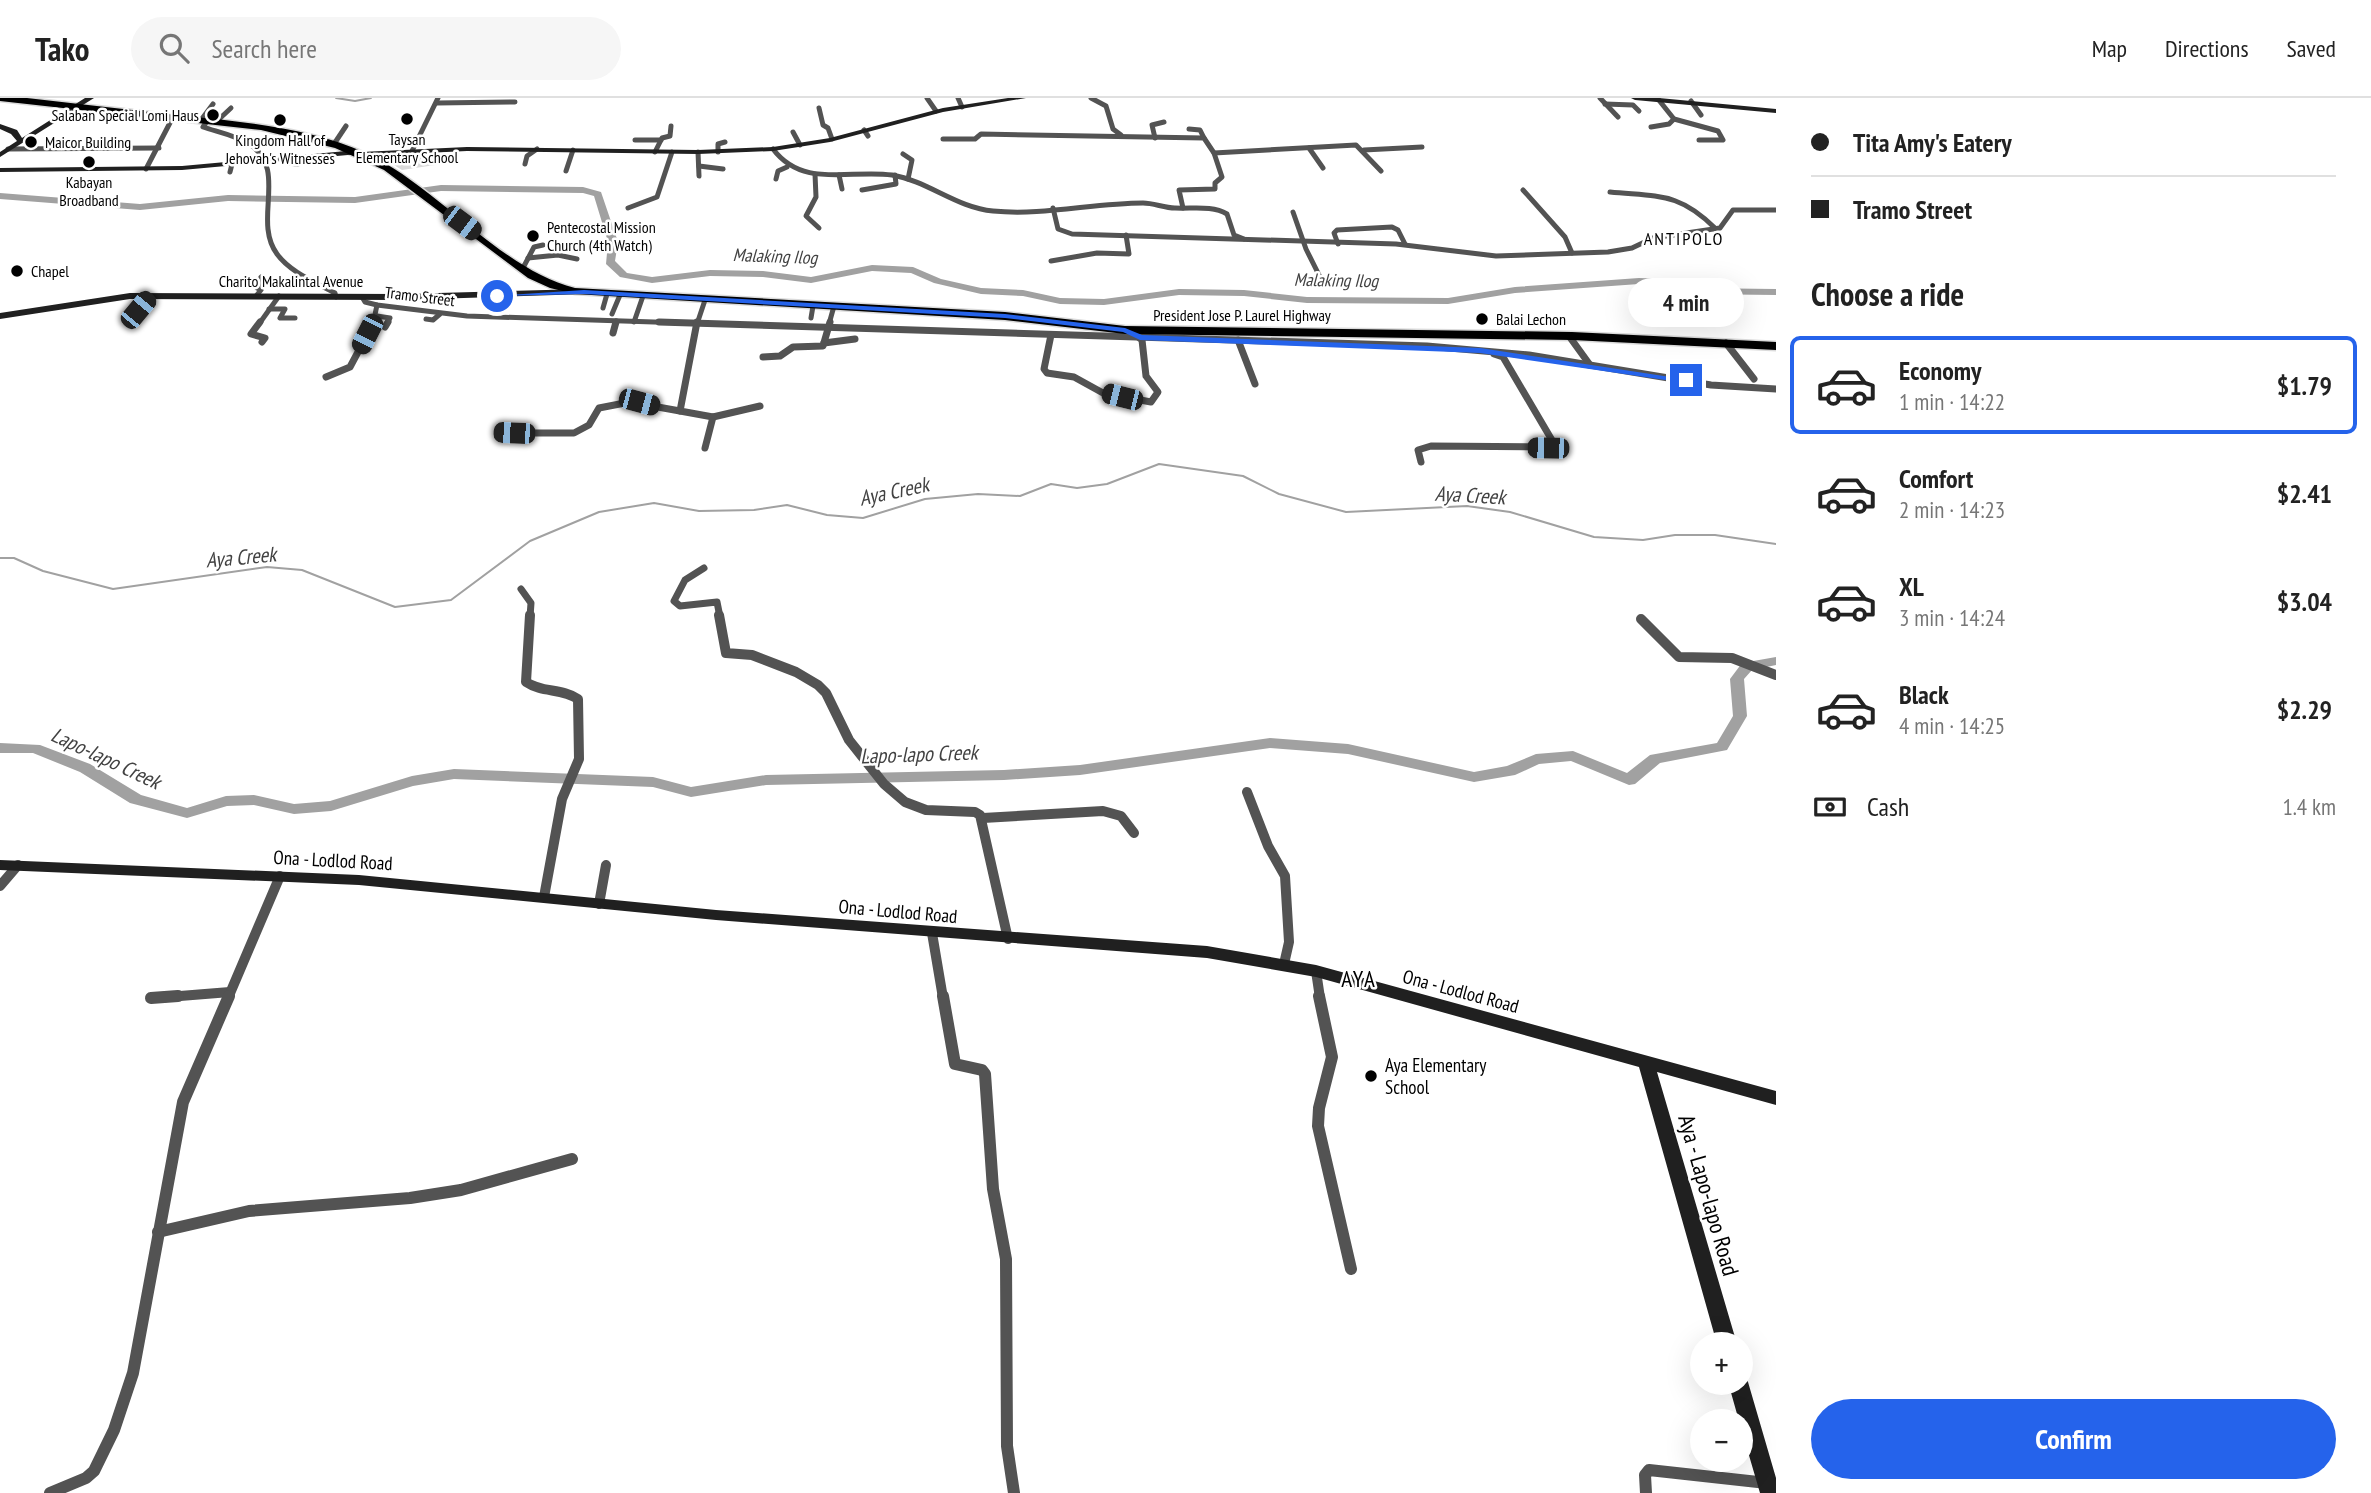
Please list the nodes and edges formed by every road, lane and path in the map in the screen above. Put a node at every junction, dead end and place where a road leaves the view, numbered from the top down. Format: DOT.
graph roads {
  1 [pos="0,98"];
  2 [pos="90,98"];
  3 [pos="927,98"];
  4 [pos="958,98"];
  5 [pos="1022,98"];
  6 [pos="1091,98"];
  7 [pos="1600,98"];
  8 [pos="1635,98"];
  9 [pos="1655,99"];
  10 [pos="993,100"];
  11 [pos="1687,100"];
  12 [pos="437,101"];
  13 [pos="492,101"];
  14 [pos="515,102"];
  15 [pos="1605,103"];
  16 [pos="213,104"];
  17 [pos="74,106"];
  18 [pos="962,107"];
  19 [pos="819,108"];
  20 [pos="936,111"];
  21 [pos="1639,111"];
  22 [pos="1776,111"];
  23 [pos="242,113"];
  24 [pos="1700,114"];
  25 [pos="173,117"];
  26 [pos="1618,117"];
  27 [pos="1674,119"];
  28 [pos="208,121"];
  29 [pos="1164,122"];
  30 [pos="0,126"];
  31 [pos="346,126"];
  32 [pos="671,126"];
  33 [pos="1651,127"];
  34 [pos="1189,129"];
  35 [pos="793,132"];
  36 [pos="1121,135"];
  37 [pos="1155,138"];
  38 [pos="1204,138"];
  39 [pos="832,139"];
  40 [pos="943,139"];
  41 [pos="635,140"];
  42 [pos="661,140"];
  43 [pos="1699,140"];
  44 [pos="1714,140"];
  45 [pos="21,141"];
  46 [pos="725,142"];
  47 [pos="334,144"];
  48 [pos="800,145"];
  49 [pos="159,148"];
  50 [pos="1309,148"];
  51 [pos="1422,148"];
  52 [pos="537,149"];
  53 [pos="772,149"];
  54 [pos="1364,149"];
  55 [pos="573,150"];
  56 [pos="412,151"];
  57 [pos="1722,151"];
  58 [pos="4,152"];
  59 [pos="656,152"];
  60 [pos="672,152"];
  61 [pos="698,152"];
  62 [pos="718,152"];
  63 [pos="360,153"];
  64 [pos="1214,153"];
  65 [pos="903,154"];
  66 [pos="264,160"];
  67 [pos="285,164"];
  68 [pos="298,164"];
  69 [pos="525,164"];
  70 [pos="699,166"];
  71 [pos="787,167"];
  72 [pos="1322,168"];
  73 [pos="146,169"];
  74 [pos="723,169"];
  75 [pos="0,170"];
  76 [pos="566,171"];
  77 [pos="1381,171"];
  78 [pos="815,174"];
  79 [pos="839,175"];
  80 [pos="895,175"];
  81 [pos="699,176"];
  82 [pos="776,179"];
  83 [pos="908,179"];
  84 [pos="842,189"];
  85 [pos="862,190"];
  86 [pos="1523,190"];
  87 [pos="1610,192"];
  88 [pos="628,208"];
  89 [pos="1053,208"];
  90 [pos="1183,208"];
  91 [pos="1776,210"];
  92 [pos="1293,212"];
  93 [pos="819,228"];
  94 [pos="1716,229"];
  95 [pos="1126,235"];
  96 [pos="1252,241"];
  97 [pos="1301,241"];
  98 [pos="1338,244"];
  99 [pos="1405,244"];
  100 [pos="543,245"];
  101 [pos="1572,253"];
  102 [pos="577,259"];
  103 [pos="1051,261"];
  104 [pos="525,263"];
  105 [pos="261,277"];
  106 [pos="1323,283"];
  107 [pos="584,292"];
  108 [pos="607,294"];
  109 [pos="620,295"];
  110 [pos="149,296"];
  111 [pos="256,296"];
  112 [pos="279,296"];
  113 [pos="643,296"];
  114 [pos="336,297"];
  115 [pos="362,297"];
  116 [pos="705,300"];
  117 [pos="377,305"];
  118 [pos="834,306"];
  119 [pos="603,308"];
  120 [pos="269,309"];
  121 [pos="138,310"];
  122 [pos="440,314"];
  123 [pos="0,316"];
  124 [pos="377,316"];
  125 [pos="295,318"];
  126 [pos="614,318"];
  127 [pos="425,319"];
  128 [pos="634,322"];
  129 [pos="697,323"];
  130 [pos="385,327"];
  131 [pos="828,328"];
  132 [pos="1125,330"];
  133 [pos="613,332"];
  134 [pos="1422,333"];
  135 [pos="1051,335"];
  136 [pos="1569,336"];
  137 [pos="1140,337"];
  138 [pos="855,338"];
  139 [pos="1238,340"];
  140 [pos="262,342"];
  141 [pos="824,343"];
  142 [pos="1726,343"];
  143 [pos="1427,346"];
  144 [pos="1776,346"];
  145 [pos="1480,350"];
  146 [pos="763,357"];
  147 [pos="1590,365"];
  148 [pos="326,377"];
  149 [pos="1754,379"];
  150 [pos="1255,384"];
  151 [pos="1776,389"];
  152 [pos="760,406"];
  153 [pos="680,411"];
  154 [pos="699,416"];
  155 [pos="713,417"];
  156 [pos="499,432"];
  157 [pos="701,433"];
  158 [pos="705,448"];
  159 [pos="1421,462"];
  160 [pos="705,568"];
  161 [pos="521,589"];
  162 [pos="1641,619"];
  163 [pos="1776,675"];
  164 [pos="1247,792"];
  165 [pos="982,818"];
  166 [pos="1134,833"];
  167 [pos="606,864"];
  168 [pos="0,865"];
  169 [pos="18,865"];
  170 [pos="280,876"];
  171 [pos="0,886"];
  172 [pos="544,897"];
  173 [pos="599,904"];
  174 [pos="932,933"];
  175 [pos="1008,939"];
  176 [pos="1284,964"];
  177 [pos="1316,971"];
  178 [pos="230,992"];
  179 [pos="151,998"];
  180 [pos="1645,1060"];
  181 [pos="1776,1098"];
  182 [pos="572,1159"];
  183 [pos="158,1231"];
  184 [pos="1351,1269"];
  185 [pos="1724,1332"];
  186 [pos="1742,1395"];
  187 [pos="1769,1488"];
  188 [pos="54,1491"];
  189 [pos="1014,1493"];
  190 [pos="1646,1493"];
  1 -- 17 [label="highway, President Jose P. Laurel Highway"];
  2 -- 17 [label="main road"];
  3 -- 20 [label="street"];
  4 -- 18 [label="street"];
  5 -- 10 [label="main road"];
  6 -- 36 [label="street"];
  7 -- 15 [label="street"];
  8 -- 9 [label="main road"];
  9 -- 11 [label="main road"];
  9 -- 27 [label="street"];
  10 -- 18 [label="main road"];
  11 -- 22 [label="main road"];
  11 -- 24 [label="street"];
  12 -- 13 [label="street"];
  12 -- 56 [label="street"];
  13 -- 14 [label="street"];
  15 -- 21 [label="street"];
  15 -- 26 [label="street"];
  16 -- 28 [label="street"];
  17 -- 25 [label="highway, President Jose P. Laurel Highway"];
  17 -- 45 [label="main road"];
  18 -- 20 [label="main road"];
  19 -- 39 [label="street"];
  20 -- 39 [label="main road"];
  23 -- 28 [label="street"];
  25 -- 28 [label="highway, President Jose P. Laurel Highway"];
  25 -- 49 [label="street"];
  27 -- 33 [label="street"];
  27 -- 44 [label="street"];
  28 -- 47 [label="highway, President Jose P. Laurel Highway"];
  28 -- 66 [label="street"];
  29 -- 37 [label="street"];
  30 -- 45 [label="main road"];
  31 -- 47 [label="street"];
  32 -- 42 [label="street"];
  34 -- 38 [label="street"];
  35 -- 48 [label="street"];
  36 -- 37 [label="street"];
  36 -- 40 [label="street"];
  37 -- 38 [label="street"];
  38 -- 64 [label="street"];
  39 -- 48 [label="main road"];
  41 -- 42 [label="street"];
  42 -- 59 [label="street"];
  43 -- 44 [label="street"];
  44 -- 57 [label="street"];
  45 -- 58 [label="main road"];
  46 -- 62 [label="street"];
  47 -- 63 [label="highway, President Jose P. Laurel Highway"];
  48 -- 53 [label="main road"];
  49 -- 58 [label="street"];
  49 -- 73 [label="street"];
  50 -- 54 [label="street"];
  50 -- 64 [label="street"];
  50 -- 72 [label="street"];
  51 -- 54 [label="street"];
  52 -- 55 [label="main road"];
  52 -- 56 [label="main road"];
  52 -- 69 [label="street"];
  53 -- 62 [label="main road"];
  53 -- 71 [label="street"];
  54 -- 77 [label="street"];
  55 -- 59 [label="main road"];
  55 -- 76 [label="street"];
  56 -- 63 [label="main road"];
  59 -- 60 [label="main road"];
  60 -- 61 [label="main road"];
  60 -- 88 [label="street"];
  61 -- 62 [label="main road"];
  61 -- 70 [label="street"];
  63 -- 67 [label="main road"];
  63 -- 104 [label="highway, President Jose P. Laurel Highway"];
  64 -- 90 [label="street"];
  65 -- 83 [label="street"];
  66 -- 67 [label="main road"];
  66 -- 73 [label="main road"];
  66 -- 114 [label="street"];
  67 -- 68 [label="street"];
  70 -- 74 [label="street"];
  70 -- 81 [label="street"];
  71 -- 78 [label="street"];
  71 -- 82 [label="street"];
  73 -- 75 [label="main road"];
  78 -- 79 [label="street"];
  78 -- 93 [label="street"];
  79 -- 80 [label="street"];
  79 -- 84 [label="street"];
  80 -- 83 [label="street"];
  80 -- 85 [label="street"];
  83 -- 89 [label="street"];
  86 -- 101 [label="street"];
  87 -- 94 [label="street"];
  89 -- 90 [label="street"];
  89 -- 95 [label="street"];
  90 -- 96 [label="street"];
  91 -- 94 [label="street"];
  92 -- 97 [label="street"];
  94 -- 101 [label="street"];
  95 -- 96 [label="street"];
  95 -- 103 [label="street"];
  96 -- 97 [label="street"];
  97 -- 98 [label="street"];
  97 -- 106 [label="street"];
  98 -- 99 [label="street"];
  98 -- 99 [label="street"];
  99 -- 101 [label="street"];
  100 -- 104 [label="street"];
  102 -- 104 [label="street"];
  104 -- 107 [label="highway, President Jose P. Laurel Highway"];
  105 -- 111 [label="street"];
  107 -- 108 [label="highway, President Jose P. Laurel Highway"];
  107 -- 115 [label="main road, Charito Makalintal Avenue"];
  108 -- 109 [label="highway, President Jose P. Laurel Highway"];
  108 -- 119 [label="street"];
  109 -- 113 [label="highway, President Jose P. Laurel Highway"];
  109 -- 126 [label="street"];
  110 -- 111 [label="main road, Charito Makalintal Avenue"];
  110 -- 121 [label="street"];
  110 -- 123 [label="main road, Charito Makalintal Avenue"];
  111 -- 112 [label="main road, Charito Makalintal Avenue"];
  112 -- 114 [label="main road, Charito Makalintal Avenue"];
  112 -- 120 [label="street"];
  113 -- 116 [label="highway, President Jose P. Laurel Highway"];
  113 -- 128 [label="street"];
  114 -- 115 [label="main road, Charito Makalintal Avenue"];
  115 -- 117 [label="street, Tramo Street"];
  116 -- 118 [label="highway, President Jose P. Laurel Highway"];
  116 -- 129 [label="street"];
  117 -- 122 [label="street, Tramo Street"];
  117 -- 124 [label="street"];
  118 -- 131 [label="street"];
  118 -- 132 [label="highway, President Jose P. Laurel Highway"];
  120 -- 125 [label="street"];
  120 -- 140 [label="street"];
  122 -- 126 [label="street, Tramo Street"];
  122 -- 127 [label="street"];
  124 -- 130 [label="street"];
  124 -- 148 [label="street"];
  126 -- 128 [label="street, Tramo Street"];
  126 -- 133 [label="street"];
  128 -- 129 [label="street, Tramo Street"];
  129 -- 131 [label="street, Tramo Street"];
  129 -- 153 [label="street"];
  131 -- 135 [label="street, Tramo Street"];
  131 -- 141 [label="street"];
  132 -- 134 [label="highway, President Jose P. Laurel Highway"];
  132 -- 137 [label="street"];
  134 -- 136 [label="highway, President Jose P. Laurel Highway"];
  134 -- 143 [label="street"];
  135 -- 137 [label="street, Tramo Street"];
  135 -- 137 [label="street"];
  136 -- 142 [label="highway, President Jose P. Laurel Highway"];
  136 -- 147 [label="street"];
  137 -- 139 [label="street, Tramo Street"];
  138 -- 141 [label="street"];
  139 -- 143 [label="street, Tramo Street"];
  139 -- 150 [label="street"];
  141 -- 146 [label="street"];
  142 -- 144 [label="highway, President Jose P. Laurel Highway"];
  142 -- 149 [label="street"];
  143 -- 145 [label="street, Tramo Street"];
  145 -- 147 [label="street, Tramo Street"];
  145 -- 159 [label="street"];
  147 -- 151 [label="street, Tramo Street"];
  152 -- 155 [label="street"];
  153 -- 154 [label="street"];
  153 -- 156 [label="street"];
  154 -- 155 [label="street"];
  154 -- 157 [label="street"];
  155 -- 158 [label="street"];
  160 -- 165 [label="street"];
  161 -- 172 [label="street"];
  162 -- 163 [label="street"];
  164 -- 176 [label="street"];
  165 -- 166 [label="street"];
  165 -- 175 [label="street"];
  167 -- 173 [label="street"];
  168 -- 169 [label="main road, Ona - Lodlod Road"];
  169 -- 170 [label="main road, Ona - Lodlod Road"];
  169 -- 171 [label="street"];
  170 -- 172 [label="main road, Ona - Lodlod Road"];
  170 -- 178 [label="street"];
  172 -- 173 [label="main road, Ona - Lodlod Road"];
  173 -- 174 [label="main road, Ona - Lodlod Road"];
  174 -- 175 [label="main road, Ona - Lodlod Road"];
  174 -- 189 [label="street"];
  175 -- 176 [label="main road, Ona - Lodlod Road"];
  176 -- 177 [label="main road, Ona - Lodlod Road"];
  177 -- 180 [label="main road, Ona - Lodlod Road"];
  177 -- 184 [label="street"];
  178 -- 179 [label="street"];
  178 -- 183 [label="street"];
  180 -- 181 [label="main road, Ona - Lodlod Road"];
  180 -- 185 [label="main road, Aya - Lapo-lapo Road"];
  182 -- 183 [label="street"];
  183 -- 188 [label="street"];
  186 -- 187 [label="main road"];
  187 -- 190 [label="street"];
}
